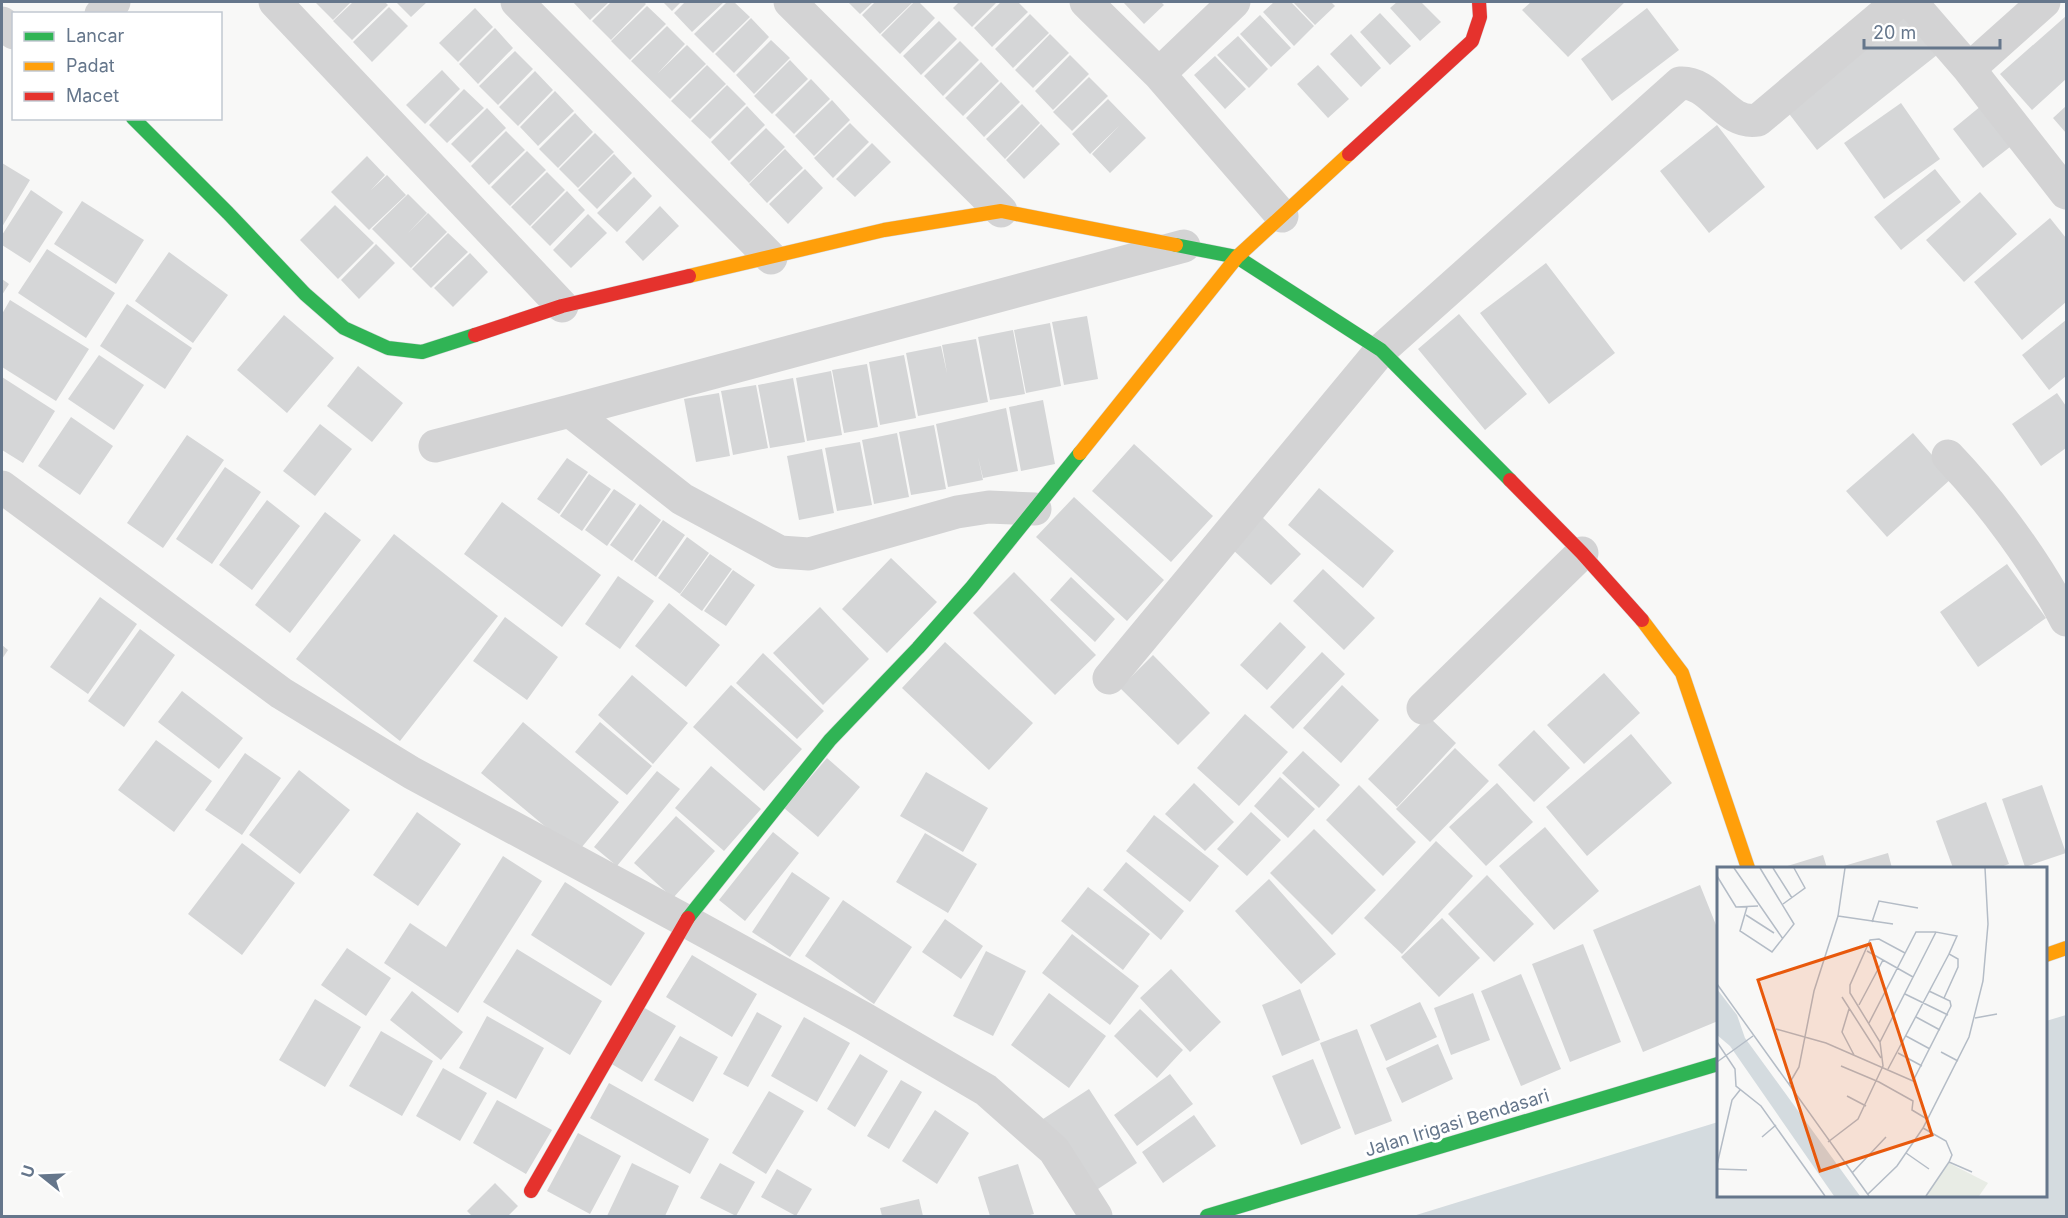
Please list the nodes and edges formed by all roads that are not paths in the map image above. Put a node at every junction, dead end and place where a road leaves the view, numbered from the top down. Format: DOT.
graph roads {
  1 [pos="275,2"];
  2 [pos="517,2"];
  3 [pos="790,2"];
  4 [pos="1086,2"];
  5 [pos="1234,2"];
  6 [pos="1479,2"];
  7 [pos="1898,2"];
  8 [pos="1911,2"];
  9 [pos="2044,2"];
  10 [pos="1969,69"];
  11 [pos="1159,74"];
  12 [pos="135,120"];
  13 [pos="2067,193"];
  14 [pos="1001,211"];
  15 [pos="1282,216"];
  16 [pos="1184,246"];
  17 [pos="1237,257"];
  18 [pos="771,258"];
  19 [pos="562,306"];
  20 [pos="1381,350"];
  21 [pos="570,411"];
  22 [pos="435,446"];
  23 [pos="1948,456"];
  24 [pos="2,487"];
  25 [pos="1035,508"];
  26 [pos="1581,553"];
  27 [pos="2067,620"];
  28 [pos="1109,678"];
  29 [pos="1423,708"];
  30 [pos="1748,867"];
  31 [pos="686,921"];
  32 [pos="2067,948"];
  33 [pos="2047,955"];
  34 [pos="1717,1065"];
  35 [pos="531,1191"];
  36 [pos="1096,1216"];
  37 [pos="1207,1216"];
  1 -- 19 [label="street"];
  2 -- 18 [label="street"];
  3 -- 14 [label="street"];
  4 -- 11 [label="street"];
  5 -- 11 [label="street"];
  6 -- 15 [label="street"];
  7 -- 20 [label="street"];
  8 -- 10 [label="street"];
  9 -- 10 [label="street"];
  10 -- 13 [label="street"];
  11 -- 15 [label="street"];
  12 -- 19 [label="street"];
  14 -- 16 [label="street"];
  14 -- 18 [label="street"];
  15 -- 17 [label="street"];
  16 -- 17 [label="street"];
  16 -- 21 [label="street"];
  17 -- 20 [label="street"];
  17 -- 25 [label="street"];
  18 -- 19 [label="street"];
  20 -- 26 [label="street"];
  20 -- 28 [label="street"];
  21 -- 22 [label="street"];
  21 -- 25 [label="street"];
  23 -- 27 [label="street"];
  24 -- 31 [label="street"];
  25 -- 31 [label="street"];
  26 -- 29 [label="street"];
  26 -- 30 [label="street"];
  31 -- 35 [label="street"];
  31 -- 36 [label="street"];
  32 -- 33 [label="street"];
  34 -- 37 [label="street, Jalan Irigasi Bendasari"];
}
